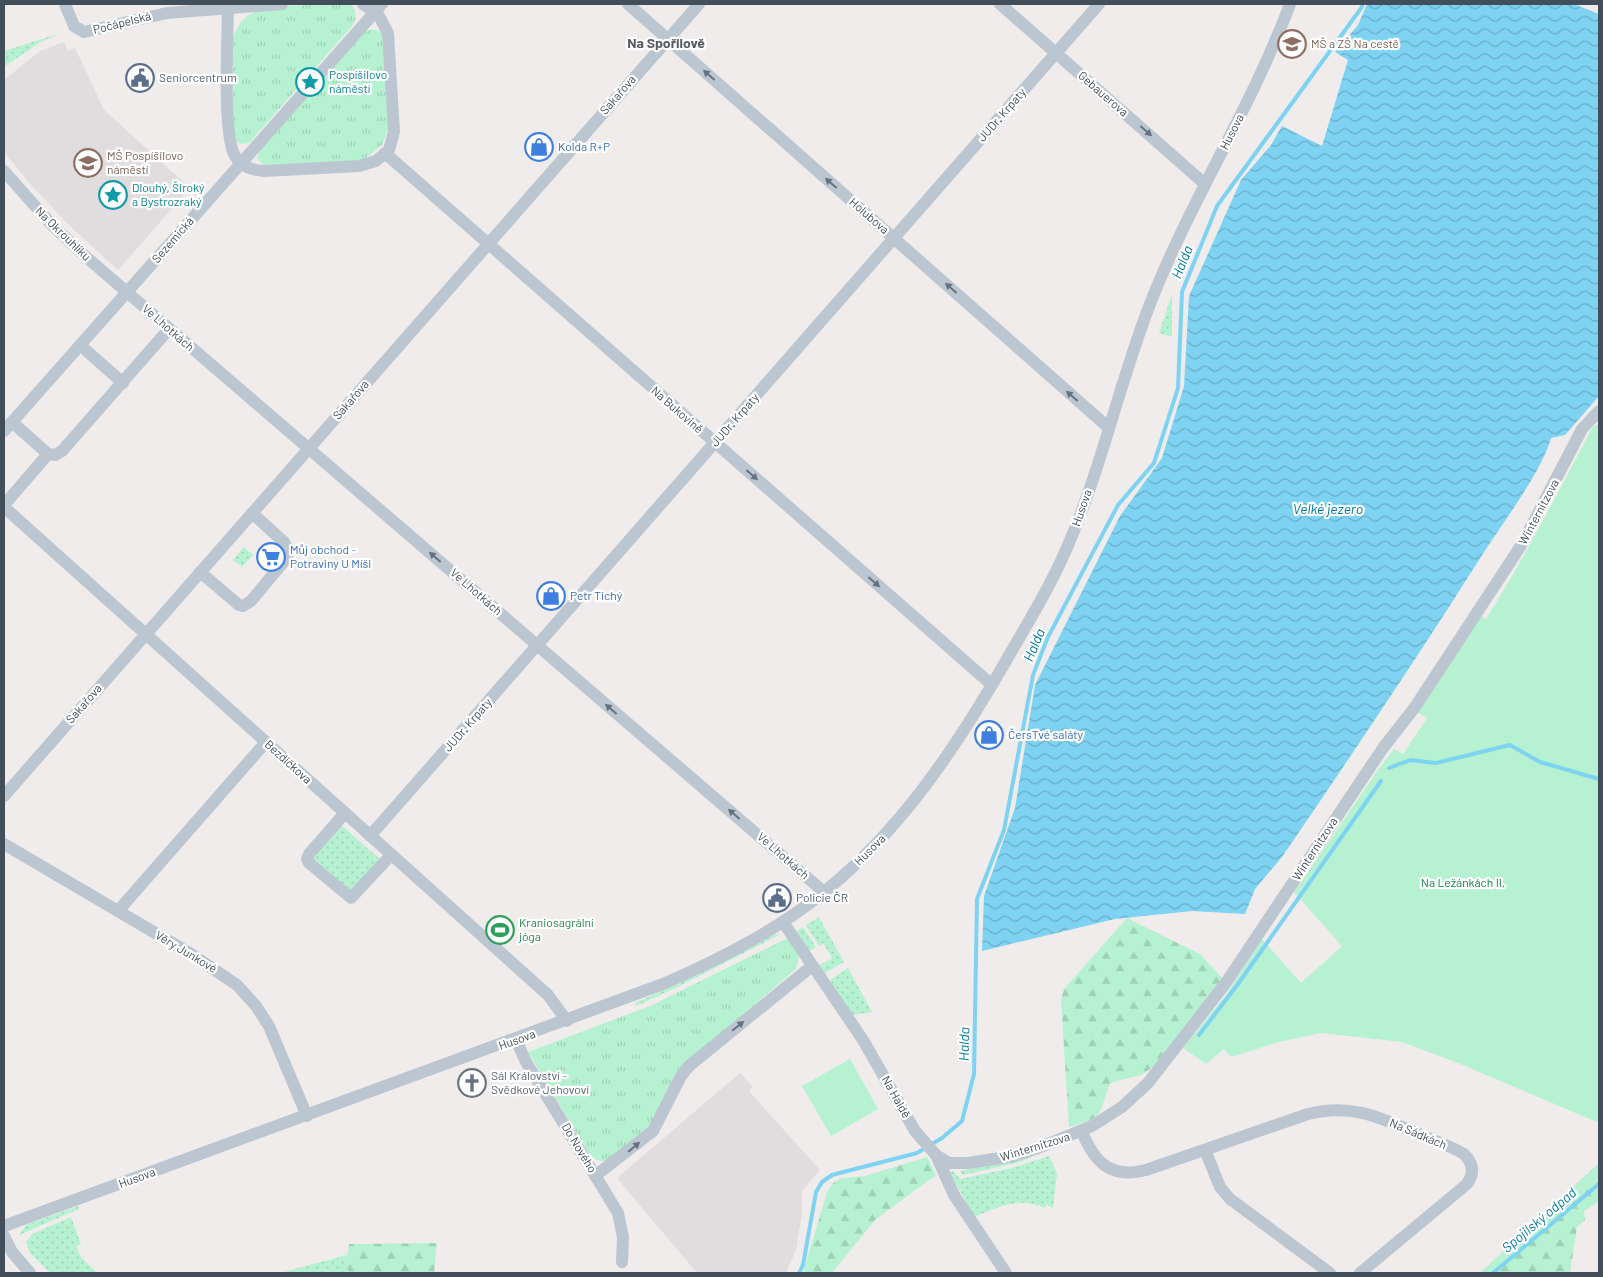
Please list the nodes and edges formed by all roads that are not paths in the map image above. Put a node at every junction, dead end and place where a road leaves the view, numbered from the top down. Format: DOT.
graph roads {
  1 [pos="65,4"];
  2 [pos="282,4"];
  3 [pos="363,4"];
  4 [pos="628,4"];
  5 [pos="699,4"];
  6 [pos="1000,4"];
  7 [pos="1099,4"];
  8 [pos="1290,4"];
  9 [pos="228,6"];
  10 [pos="378,8"];
  11 [pos="668,39"];
  12 [pos="1056,53"];
  13 [pos="386,154"];
  14 [pos="240,164"];
  15 [pos="4,171"];
  16 [pos="1205,184"];
  17 [pos="894,238"];
  18 [pos="488,244"];
  19 [pos="127,292"];
  20 [pos="169,329"];
  21 [pos="80,345"];
  22 [pos="123,383"];
  23 [pos="1599,411"];
  24 [pos="8,426"];
  25 [pos="1109,428"];
  26 [pos="715,442"];
  27 [pos="308,449"];
  28 [pos="48,454"];
  29 [pos="4,506"];
  30 [pos="252,512"];
  31 [pos="200,572"];
  32 [pos="146,634"];
  33 [pos="538,645"];
  34 [pos="992,685"];
  35 [pos="266,742"];
  36 [pos="4,796"];
  37 [pos="345,813"];
  38 [pos="370,836"];
  39 [pos="4,844"];
  40 [pos="392,855"];
  41 [pos="824,892"];
  42 [pos="118,911"];
  43 [pos="783,922"];
  44 [pos="812,966"];
  45 [pos="567,1021"];
  46 [pos="516,1040"];
  47 [pos="307,1116"];
  48 [pos="1082,1132"];
  49 [pos="1205,1150"];
  50 [pos="936,1156"];
  51 [pos="595,1176"];
  52 [pos="4,1226"];
  53 [pos="4,1236"];
  54 [pos="622,1262"];
  55 [pos="30,1273"];
  56 [pos="1006,1273"];
  57 [pos="1330,1273"];
  58 [pos="1360,1273"];
  1 -- 9 [label="street, Počápelská"];
  2 -- 9 [label="street"];
  3 -- 10 [label="street"];
  4 -- 11 [label="street, Holubova"];
  5 -- 11 [label="street, Sakařova"];
  6 -- 12 [label="street, Gebauerova"];
  7 -- 12 [label="street, JUDr. Krpaty"];
  8 -- 16 [label="street, Husova"];
  9 -- 14 [label="street"];
  10 -- 13 [label="street"];
  10 -- 14 [label="street, Sezemická"];
  17 -- 11 [label="street, Holubova, one-way"];
  11 -- 18 [label="street, Sakařova"];
  12 -- 16 [label="street, Gebauerova, one-way"];
  12 -- 17 [label="street, JUDr. Krpaty"];
  13 -- 14 [label="street"];
  13 -- 18 [label="street, Na Bukovině"];
  14 -- 19 [label="street, Sezemická"];
  15 -- 19 [label="street, Na Okrouhlíku"];
  16 -- 25 [label="street, Husova"];
  25 -- 17 [label="street, Holubova, one-way"];
  17 -- 26 [label="street, JUDr. Krpaty"];
  18 -- 26 [label="street, Na Bukovině"];
  18 -- 27 [label="street, Sakařova"];
  19 -- 20 [label="street, Ve Lhotkách"];
  19 -- 21 [label="street, Sezemická"];
  20 -- 22 [label="street"];
  20 -- 27 [label="street, Ve Lhotkách"];
  21 -- 22 [label="street"];
  21 -- 24 [label="street, Sezemická"];
  22 -- 28 [label="street"];
  23 -- 48 [label="street, Winternitzova"];
  24 -- 28 [label="street"];
  25 -- 34 [label="street, Husova"];
  26 -- 33 [label="street, JUDr. Krpaty"];
  26 -- 34 [label="street, Na Bukovině, one-way"];
  27 -- 30 [label="street, Sakařova"];
  33 -- 27 [label="street, Ve Lhotkách, one-way"];
  28 -- 29 [label="street"];
  29 -- 32 [label="street, Bezdíčkova"];
  30 -- 31 [label="street, Sakařova"];
  30 -- 31 [label="street"];
  31 -- 32 [label="street, Sakařova"];
  32 -- 35 [label="street, Bezdíčkova"];
  32 -- 36 [label="street, Sakařova"];
  33 -- 38 [label="street, JUDr. Krpaty"];
  41 -- 33 [label="street, Ve Lhotkách, one-way"];
  34 -- 41 [label="street, Husova"];
  35 -- 37 [label="street, Bezdíčkova"];
  35 -- 42 [label="street"];
  37 -- 38 [label="street, Bezdíčkova"];
  37 -- 40 [label="street"];
  38 -- 40 [label="street, Bezdíčkova"];
  39 -- 42 [label="street, Věry Junkové"];
  40 -- 45 [label="street, Bezdíčkova"];
  41 -- 43 [label="street, Husova"];
  42 -- 47 [label="street, Věry Junkové"];
  43 -- 44 [label="street, Na Haldě"];
  43 -- 45 [label="street, Husova"];
  44 -- 50 [label="street, Na Haldě"];
  51 -- 44 [label="street, one-way"];
  45 -- 46 [label="street, Husova"];
  46 -- 47 [label="street, Husova"];
  46 -- 51 [label="street, Do Nového"];
  47 -- 52 [label="street, Husova"];
  48 -- 49 [label="street, Na Sádkách"];
  48 -- 50 [label="street, Winternitzova"];
  49 -- 57 [label="street"];
  49 -- 58 [label="street, Na Sádkách"];
  50 -- 56 [label="street, Na Haldě"];
  51 -- 54 [label="street, Do Nového"];
  53 -- 55 [label="street"];
}
